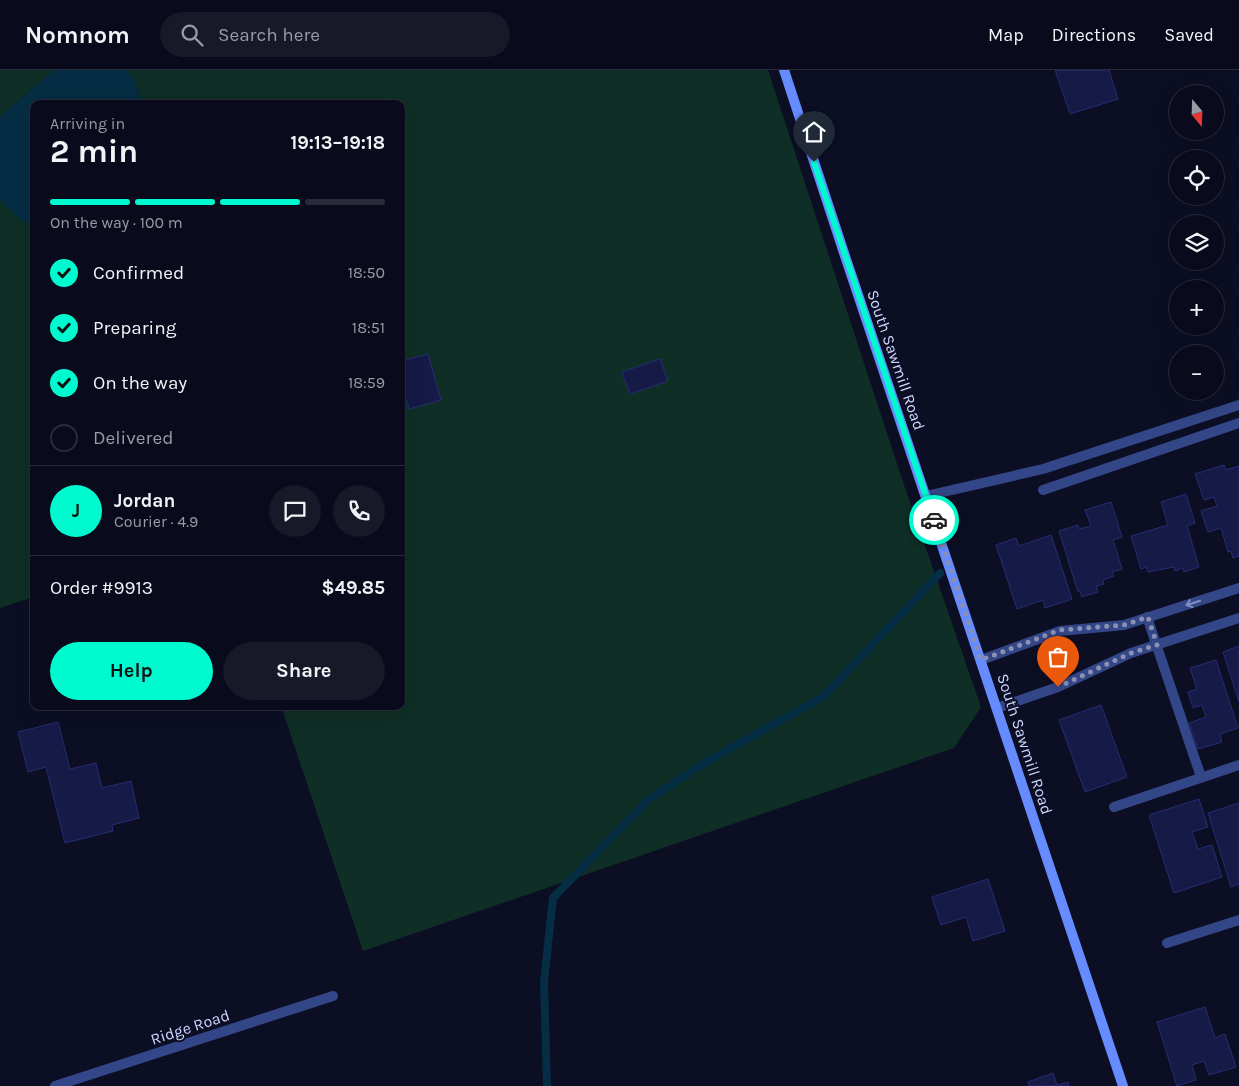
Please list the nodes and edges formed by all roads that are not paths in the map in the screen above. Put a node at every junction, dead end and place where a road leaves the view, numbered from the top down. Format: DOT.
graph roads {
  1 [pos="784,70"];
  2 [pos="1239,405"];
  3 [pos="1239,423"];
  4 [pos="1043,490"];
  5 [pos="926,496"];
  6 [pos="1239,588"];
  7 [pos="1148,617"];
  8 [pos="1239,618"];
  9 [pos="1157,645"];
  10 [pos="981,660"];
  11 [pos="997,708"];
  12 [pos="1239,765"];
  13 [pos="1201,777"];
  14 [pos="1114,807"];
  15 [pos="1239,920"];
  16 [pos="1166,943"];
  17 [pos="334,996"];
  18 [pos="55,1086"];
  19 [pos="1123,1086"];
  1 -- 5 [label="street, South Sawmill Road"];
  2 -- 5 [label="street"];
  3 -- 4 [label="street"];
  5 -- 10 [label="street, South Sawmill Road"];
  6 -- 7 [label="street, one-way"];
  7 -- 9 [label="street"];
  7 -- 10 [label="street"];
  8 -- 9 [label="street"];
  9 -- 11 [label="street"];
  9 -- 13 [label="street"];
  10 -- 11 [label="street, South Sawmill Road"];
  11 -- 19 [label="street, South Sawmill Road"];
  12 -- 13 [label="street"];
  13 -- 14 [label="street"];
  15 -- 16 [label="street"];
  17 -- 18 [label="street, Ridge Road"];
}
